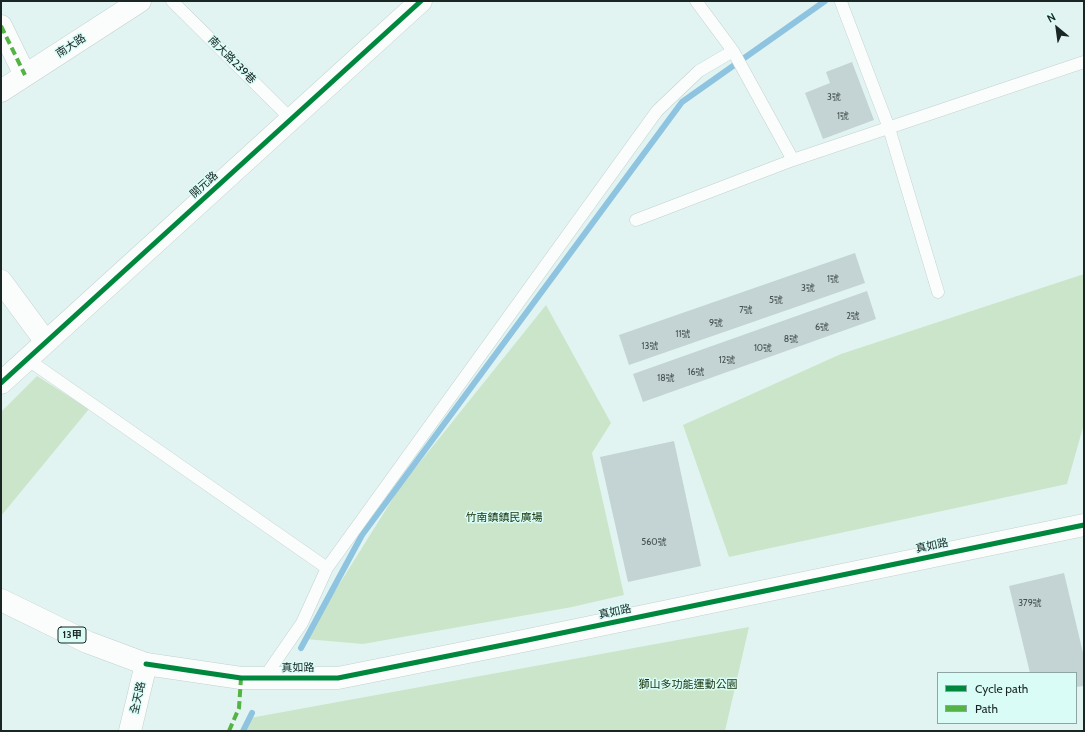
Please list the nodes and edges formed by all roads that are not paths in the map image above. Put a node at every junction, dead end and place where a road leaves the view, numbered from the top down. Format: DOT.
graph roads {
  1 [pos="140,1"];
  2 [pos="172,1"];
  3 [pos="421,1"];
  4 [pos="696,1"];
  5 [pos="842,2"];
  6 [pos="1,26"];
  7 [pos="733,51"];
  8 [pos="1084,62"];
  9 [pos="25,75"];
  10 [pos="1,91"];
  11 [pos="291,120"];
  12 [pos="889,128"];
  13 [pos="793,160"];
  14 [pos="636,220"];
  15 [pos="1,281"];
  16 [pos="938,292"];
  17 [pos="46,342"];
  18 [pos="27,359"];
  19 [pos="1,383"];
  20 [pos="1084,524"];
  21 [pos="327,568"];
  22 [pos="1,600"];
  23 [pos="146,664"];
  24 [pos="264,678"];
  25 [pos="130,731"];
  1 -- 9 [label="street, 南大路"];
  2 -- 11 [label="lane, 南大路239巷"];
  3 -- 11 [label="street, 開元路"];
  4 -- 7 [label="lane"];
  5 -- 12 [label="lane"];
  6 -- 9 [label="street"];
  7 -- 13 [label="lane"];
  7 -- 21 [label="lane"];
  8 -- 12 [label="lane"];
  9 -- 10 [label="street, 南大路"];
  11 -- 17 [label="street, 開元路"];
  12 -- 13 [label="lane"];
  12 -- 16 [label="lane"];
  13 -- 14 [label="lane"];
  15 -- 17 [label="street"];
  17 -- 18 [label="street, 開元路"];
  18 -- 19 [label="street, 開元路"];
  18 -- 21 [label="lane"];
  20 -- 24 [label="street, 真如路"];
  21 -- 24 [label="lane"];
  22 -- 23 [label="street, 真如路 / 13甲"];
  23 -- 24 [label="street, 真如路"];
  23 -- 25 [label="street, 全天路"];
}
